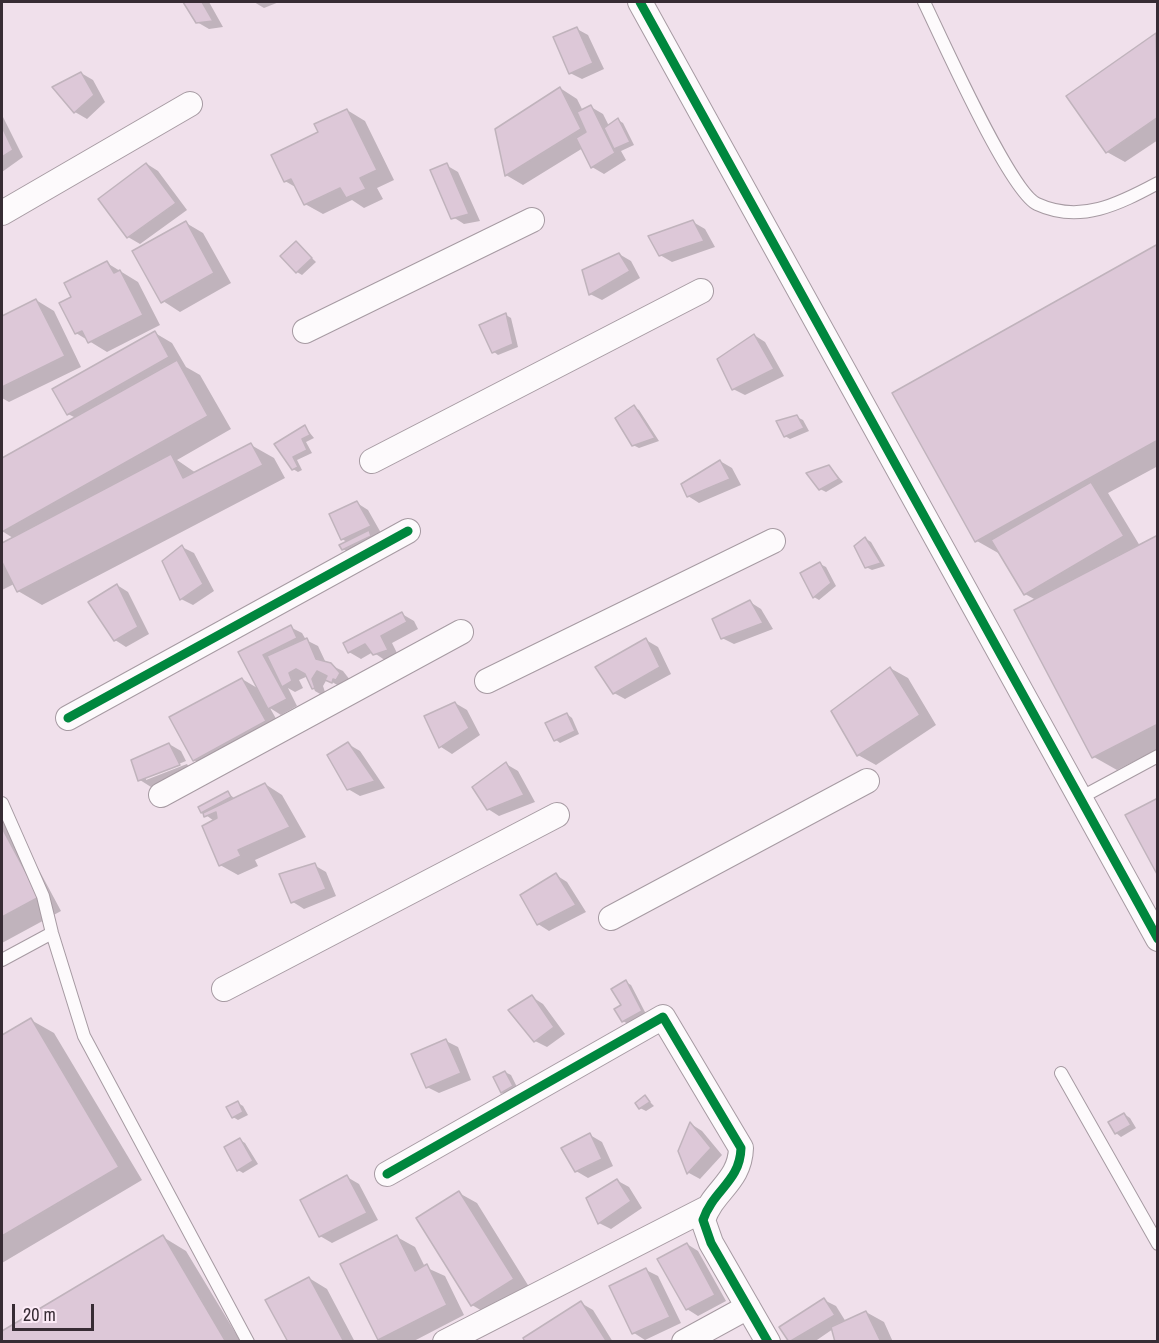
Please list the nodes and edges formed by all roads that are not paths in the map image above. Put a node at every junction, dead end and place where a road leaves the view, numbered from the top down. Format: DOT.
graph roads {
  1 [pos="640,2"];
  2 [pos="924,2"];
  3 [pos="190,104"];
  4 [pos="1158,183"];
  5 [pos="2,213"];
  6 [pos="532,220"];
  7 [pos="701,291"];
  8 [pos="305,331"];
  9 [pos="372,461"];
  10 [pos="408,531"];
  11 [pos="773,541"];
  12 [pos="461,632"];
  13 [pos="487,681"];
  14 [pos="68,718"];
  15 [pos="1158,756"];
  16 [pos="867,782"];
  17 [pos="161,795"];
  18 [pos="1080,798"];
  19 [pos="2,803"];
  20 [pos="557,815"];
  21 [pos="611,918"];
  22 [pos="52,933"];
  23 [pos="1158,939"];
  24 [pos="2,960"];
  25 [pos="224,989"];
  26 [pos="1061,1073"];
  27 [pos="387,1174"];
  28 [pos="707,1208"];
  29 [pos="1158,1244"];
  30 [pos="748,1307"];
  31 [pos="248,1341"];
  32 [pos="445,1341"];
  33 [pos="684,1341"];
  34 [pos="768,1341"];
  1 -- 18 [label="street"];
  2 -- 4 [label="lane"];
  3 -- 5 [label="street"];
  6 -- 8 [label="street"];
  7 -- 9 [label="street"];
  10 -- 14 [label="street"];
  11 -- 13 [label="street"];
  12 -- 17 [label="street"];
  15 -- 18 [label="lane"];
  16 -- 21 [label="street"];
  18 -- 23 [label="street"];
  19 -- 22 [label="lane"];
  20 -- 25 [label="street"];
  22 -- 24 [label="lane"];
  22 -- 31 [label="lane"];
  26 -- 29 [label="lane"];
  27 -- 28 [label="street"];
  28 -- 30 [label="street"];
  28 -- 32 [label="street"];
  30 -- 33 [label="street"];
  30 -- 34 [label="street"];
}
